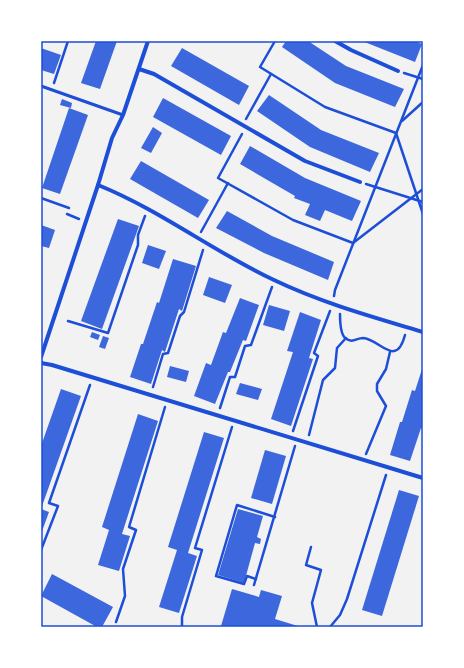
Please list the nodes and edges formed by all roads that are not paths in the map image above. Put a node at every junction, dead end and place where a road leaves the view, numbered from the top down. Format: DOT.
graph roads {
  1 [pos="148,41"];
  2 [pos="335,41"];
  3 [pos="139,69"];
  4 [pos="398,71"];
  5 [pos="41,86"];
  6 [pos="123,115"];
  7 [pos="360,182"];
  8 [pos="98,185"];
  9 [pos="423,332"];
  10 [pos="41,357"];
  11 [pos="41,363"];
  12 [pos="423,478"];
  1 -- 3 [label="street"];
  2 -- 4 [label="street"];
  3 -- 6 [label="street"];
  3 -- 7 [label="street"];
  5 -- 6 [label="lane"];
  6 -- 8 [label="street"];
  8 -- 9 [label="street"];
  8 -- 10 [label="street"];
  11 -- 12 [label="street"];
}
